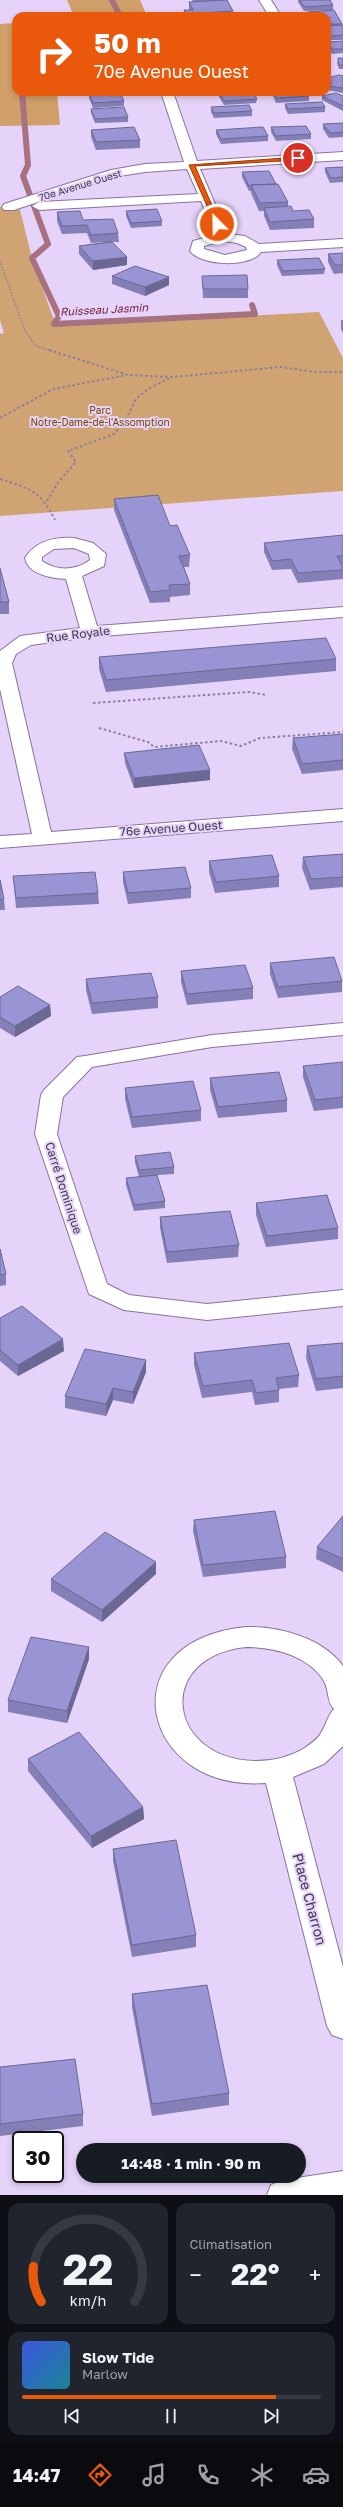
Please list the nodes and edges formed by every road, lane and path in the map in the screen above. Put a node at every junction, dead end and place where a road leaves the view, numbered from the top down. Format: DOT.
graph roads {
  1 [pos="265,0"];
  2 [pos="272,12"];
  3 [pos="168,96"];
  4 [pos="343,156"];
  5 [pos="192,165"];
  6 [pos="206,197"];
  7 [pos="5,207"];
  8 [pos="223,237"];
  9 [pos="343,243"];
  10 [pos="255,248"];
  11 [pos="0,261"];
  12 [pos="343,372"];
  13 [pos="128,374"];
  14 [pos="172,377"];
  15 [pos="0,418"];
  16 [pos="0,480"];
  17 [pos="46,501"];
  18 [pos="64,543"];
  19 [pos="73,573"];
  20 [pos="343,612"];
  21 [pos="90,632"];
  22 [pos="267,695"];
  23 [pos="93,703"];
  24 [pos="99,728"];
  25 [pos="343,732"];
  26 [pos="343,815"];
  27 [pos="43,838"];
  28 [pos="0,842"];
  29 [pos="343,1029"];
  30 [pos="343,1298"];
  31 [pos="343,1701"];
  32 [pos="343,1717"];
  33 [pos="277,1771"];
  34 [pos="343,2026"];
  35 [pos="343,2186"];
  36 [pos="283,2195"];
  1 -- 2 [label="street"];
  3 -- 5 [label="street"];
  4 -- 5 [label="street, 70e Avenue Ouest"];
  5 -- 6 [label="street"];
  5 -- 7 [label="street, 70e Avenue Ouest"];
  6 -- 7 [label="street, 70e Avenue Ouest"];
  6 -- 8 [label="street"];
  8 -- 10 [label="street"];
  8 -- 10 [label="street"];
  9 -- 10 [label="street"];
  11 -- 13 [label="path"];
  12 -- 14 [label="path"];
  13 -- 14 [label="path"];
  13 -- 15 [label="path"];
  14 -- 17 [label="path"];
  16 -- 17 [label="path"];
  17 -- 18 [label="path"];
  18 -- 19 [label="street"];
  18 -- 19 [label="street"];
  19 -- 21 [label="street"];
  20 -- 21 [label="street, Rue Royale"];
  21 -- 27 [label="street, Rue Royale"];
  22 -- 23 [label="path"];
  24 -- 25 [label="path"];
  26 -- 27 [label="street, 76e Avenue Ouest"];
  27 -- 28 [label="street, 76e Avenue Ouest"];
  29 -- 30 [label="street, Carré Dominique"];
  31 -- 33 [label="street"];
  32 -- 33 [label="street"];
  33 -- 34 [label="street, Place Charron"];
  35 -- 36 [label="street"];
}
